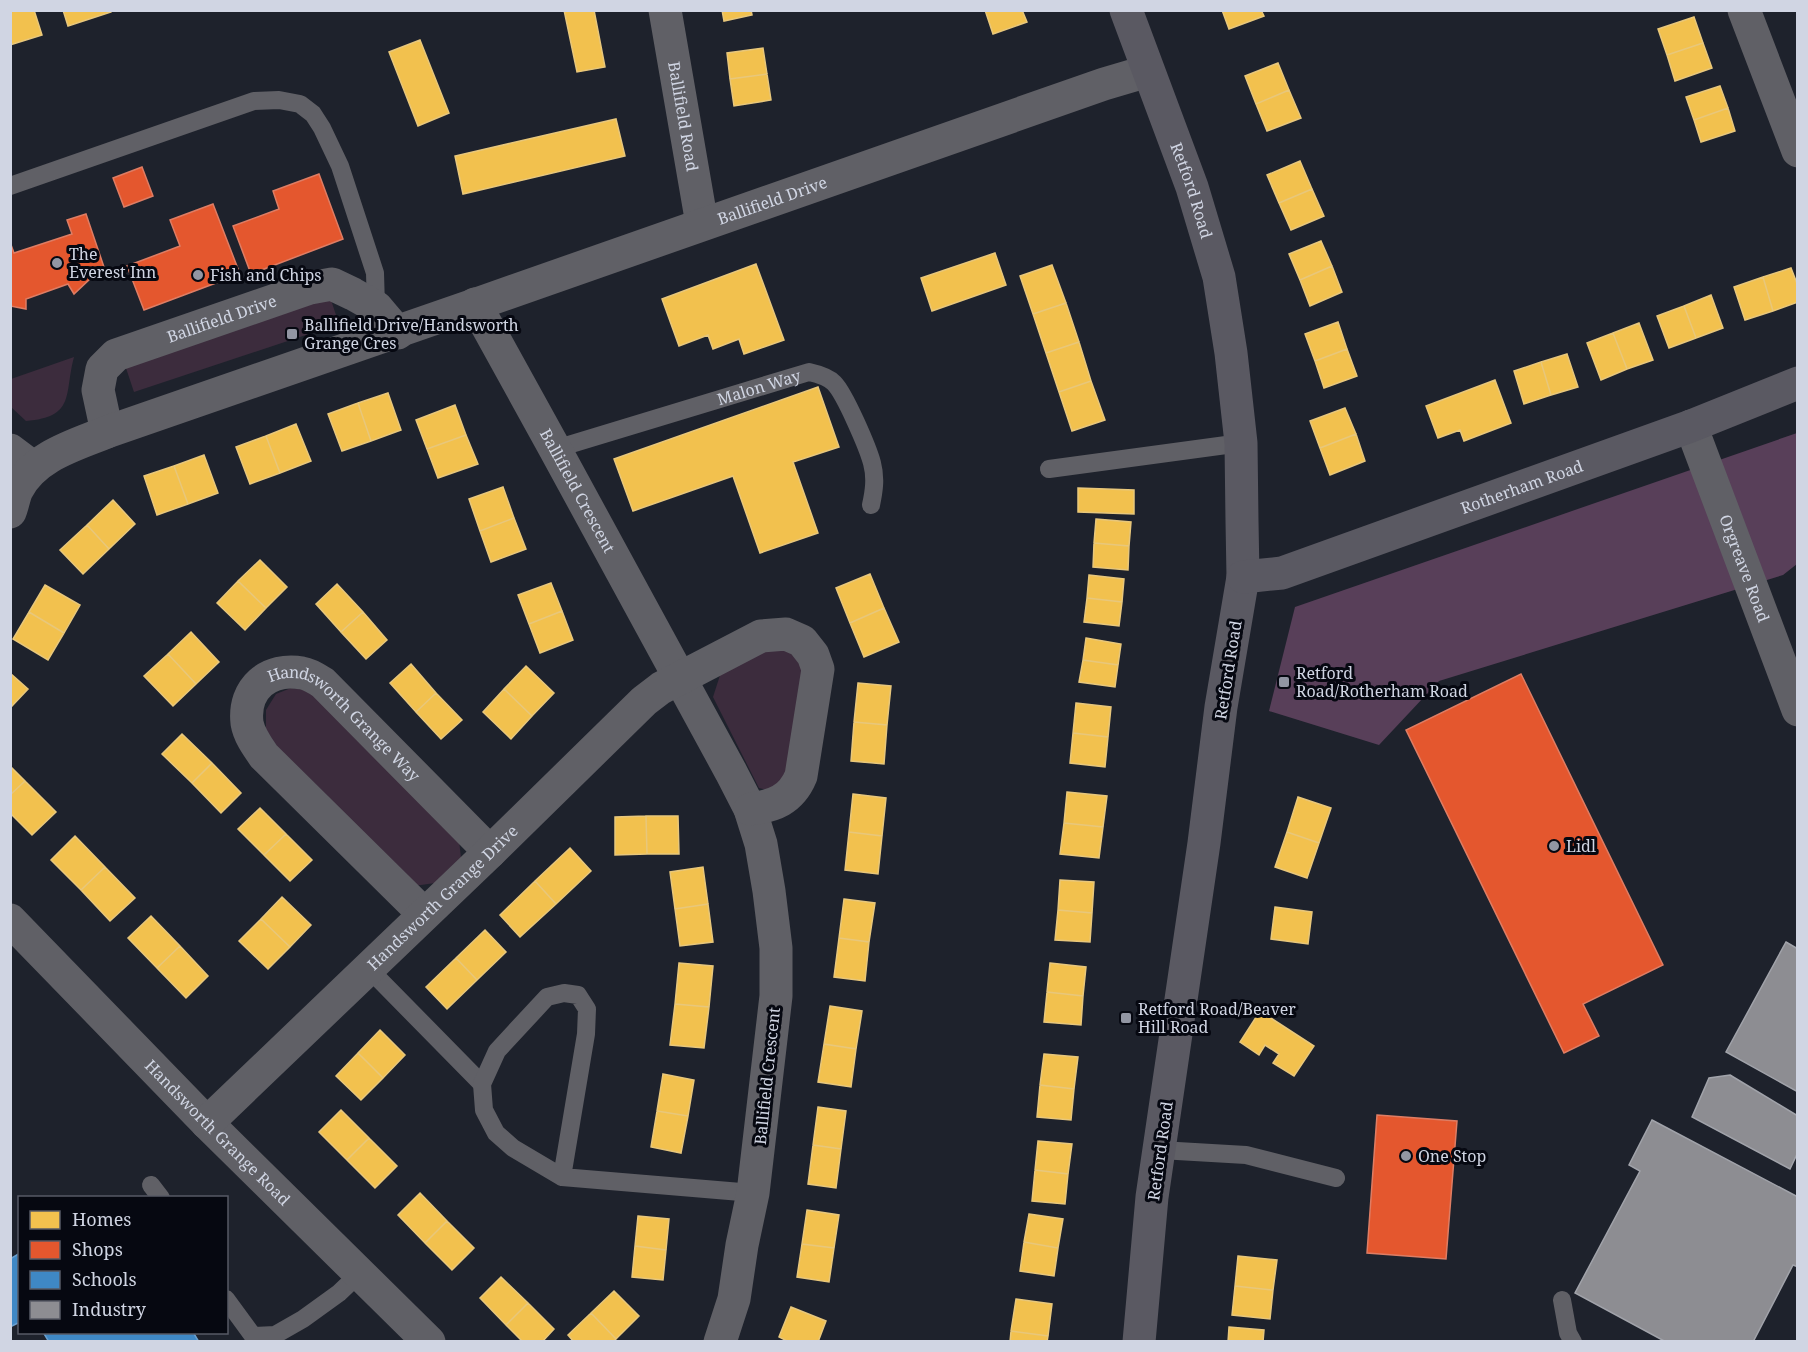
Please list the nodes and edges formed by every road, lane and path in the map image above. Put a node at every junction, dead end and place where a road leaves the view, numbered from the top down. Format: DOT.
graph roads {
  1 [pos="665,10"];
  2 [pos="1126,10"];
  3 [pos="1744,10"];
  4 [pos="1148,71"];
  5 [pos="1797,151"];
  6 [pos="10,186"];
  7 [pos="702,224"];
  8 [pos="475,304"];
  9 [pos="376,307"];
  10 [pos="398,333"];
  11 [pos="1797,382"];
  12 [pos="1691,426"];
  13 [pos="107,432"];
  14 [pos="1240,443"];
  15 [pos="555,448"];
  16 [pos="22,459"];
  17 [pos="1049,469"];
  18 [pos="871,505"];
  19 [pos="10,512"];
  20 [pos="1243,577"];
  21 [pos="681,678"];
  22 [pos="1797,710"];
  23 [pos="750,809"];
  24 [pos="490,852"];
  25 [pos="424,914"];
  26 [pos="10,920"];
  27 [pos="368,968"];
  28 [pos="482,1084"];
  29 [pos="207,1123"];
  30 [pos="1160,1150"];
  31 [pos="562,1177"];
  32 [pos="1336,1178"];
  33 [pos="753,1193"];
  34 [pos="360,1273"];
  35 [pos="1562,1300"];
  36 [pos="228,1302"];
  37 [pos="429,1341"];
  38 [pos="720,1341"];
  39 [pos="1139,1341"];
  40 [pos="1573,1341"];
  1 -- 7 [label="street, Ballifield Road"];
  2 -- 4 [label="main road, Retford Road"];
  3 -- 5 [label="street"];
  4 -- 7 [label="street, Ballifield Drive"];
  4 -- 14 [label="main road, Retford Road"];
  6 -- 9 [label="lane"];
  7 -- 8 [label="street, Ballifield Drive"];
  8 -- 10 [label="street, Ballifield Drive"];
  8 -- 15 [label="street, Ballifield Crescent"];
  9 -- 10 [label="street, Ballifield Drive"];
  9 -- 13 [label="street, Ballifield Drive"];
  10 -- 13 [label="street, Ballifield Drive"];
  11 -- 12 [label="main road, Rotherham Road"];
  12 -- 20 [label="main road, Rotherham Road"];
  12 -- 22 [label="street, Orgreave Road"];
  13 -- 16 [label="street, Ballifield Drive"];
  14 -- 17 [label="lane"];
  14 -- 20 [label="main road, Retford Road"];
  15 -- 18 [label="lane, Malon Way"];
  15 -- 21 [label="street, Ballifield Crescent"];
  16 -- 19 [label="street"];
  20 -- 30 [label="main road, Retford Road"];
  21 -- 23 [label="street, Ballifield Crescent"];
  21 -- 23 [label="street"];
  21 -- 24 [label="street, Handsworth Grange Drive"];
  23 -- 33 [label="street, Ballifield Crescent"];
  24 -- 25 [label="street, Handsworth Grange Drive"];
  24 -- 25 [label="street, Handsworth Grange Way"];
  25 -- 27 [label="street, Handsworth Grange Drive"];
  26 -- 29 [label="street, Handsworth Grange Road"];
  27 -- 28 [label="lane"];
  27 -- 29 [label="street, Handsworth Grange Drive"];
  28 -- 31 [label="lane"];
  28 -- 31 [label="lane"];
  29 -- 34 [label="street, Handsworth Grange Road"];
  30 -- 32 [label="lane"];
  30 -- 39 [label="main road, Retford Road"];
  31 -- 33 [label="lane"];
  33 -- 38 [label="street, Ballifield Crescent"];
  34 -- 36 [label="lane"];
  34 -- 37 [label="street, Handsworth Grange Road"];
  35 -- 40 [label="lane"];
}
